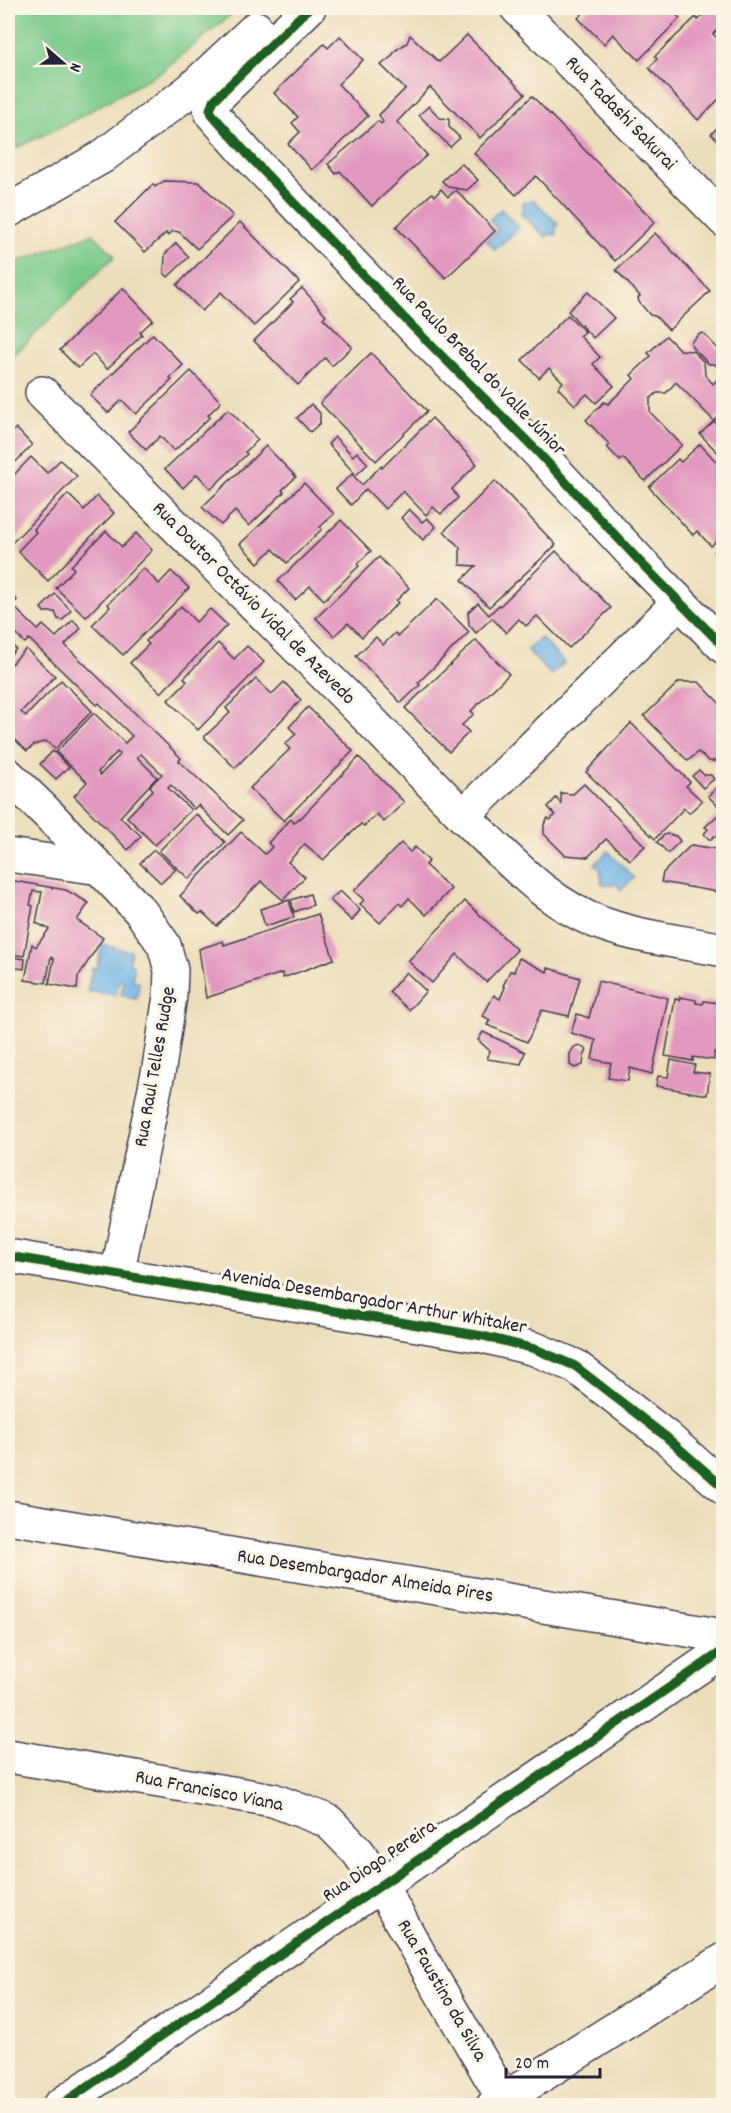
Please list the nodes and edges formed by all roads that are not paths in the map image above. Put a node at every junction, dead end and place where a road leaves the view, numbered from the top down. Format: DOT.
graph roads {
  1 [pos="276,8"];
  2 [pos="309,8"];
  3 [pos="517,8"];
  4 [pos="8,211"];
  5 [pos="723,220"];
  6 [pos="42,393"];
  7 [pos="679,602"];
  8 [pos="723,647"];
  9 [pos="8,775"];
  10 [pos="463,816"];
  11 [pos="8,855"];
  12 [pos="100,868"];
  13 [pos="723,950"];
  14 [pos="8,1256"];
  15 [pos="117,1275"];
  16 [pos="723,1488"];
  17 [pos="8,1517"];
  18 [pos="723,1636"];
  19 [pos="723,1650"];
  20 [pos="8,1756"];
  21 [pos="380,1884"];
  22 [pos="723,1960"];
  23 [pos="498,2102"];
  24 [pos="59,2106"];
  1 -- 4 [label="street"];
  2 -- 7 [label="street, Rua Paulo Brebal do Valle Júnior"];
  3 -- 5 [label="street, Rua Tadashi Sakurai"];
  6 -- 10 [label="street, Rua Doutor Octávio Vidal de Azevedo"];
  7 -- 8 [label="street, Rua Paulo Brebal do Valle Júnior"];
  7 -- 10 [label="street"];
  9 -- 12 [label="street, Rua Raul Telles Rudge"];
  10 -- 13 [label="street, Rua Doutor Octávio Vidal de Azevedo"];
  11 -- 12 [label="street"];
  12 -- 15 [label="street, Rua Raul Telles Rudge"];
  14 -- 15 [label="street, Avenida Desembargador Arthur Whitaker"];
  15 -- 16 [label="street, Avenida Desembargador Arthur Whitaker"];
  17 -- 18 [label="street, Rua Desembargador Almeida Pires"];
  19 -- 21 [label="street, Rua Diogo Pereira"];
  20 -- 21 [label="street, Rua Francisco Viana"];
  21 -- 23 [label="street, Rua Faustino da Silva"];
  21 -- 24 [label="street, Rua Diogo Pereira"];
  22 -- 23 [label="street"];
}
